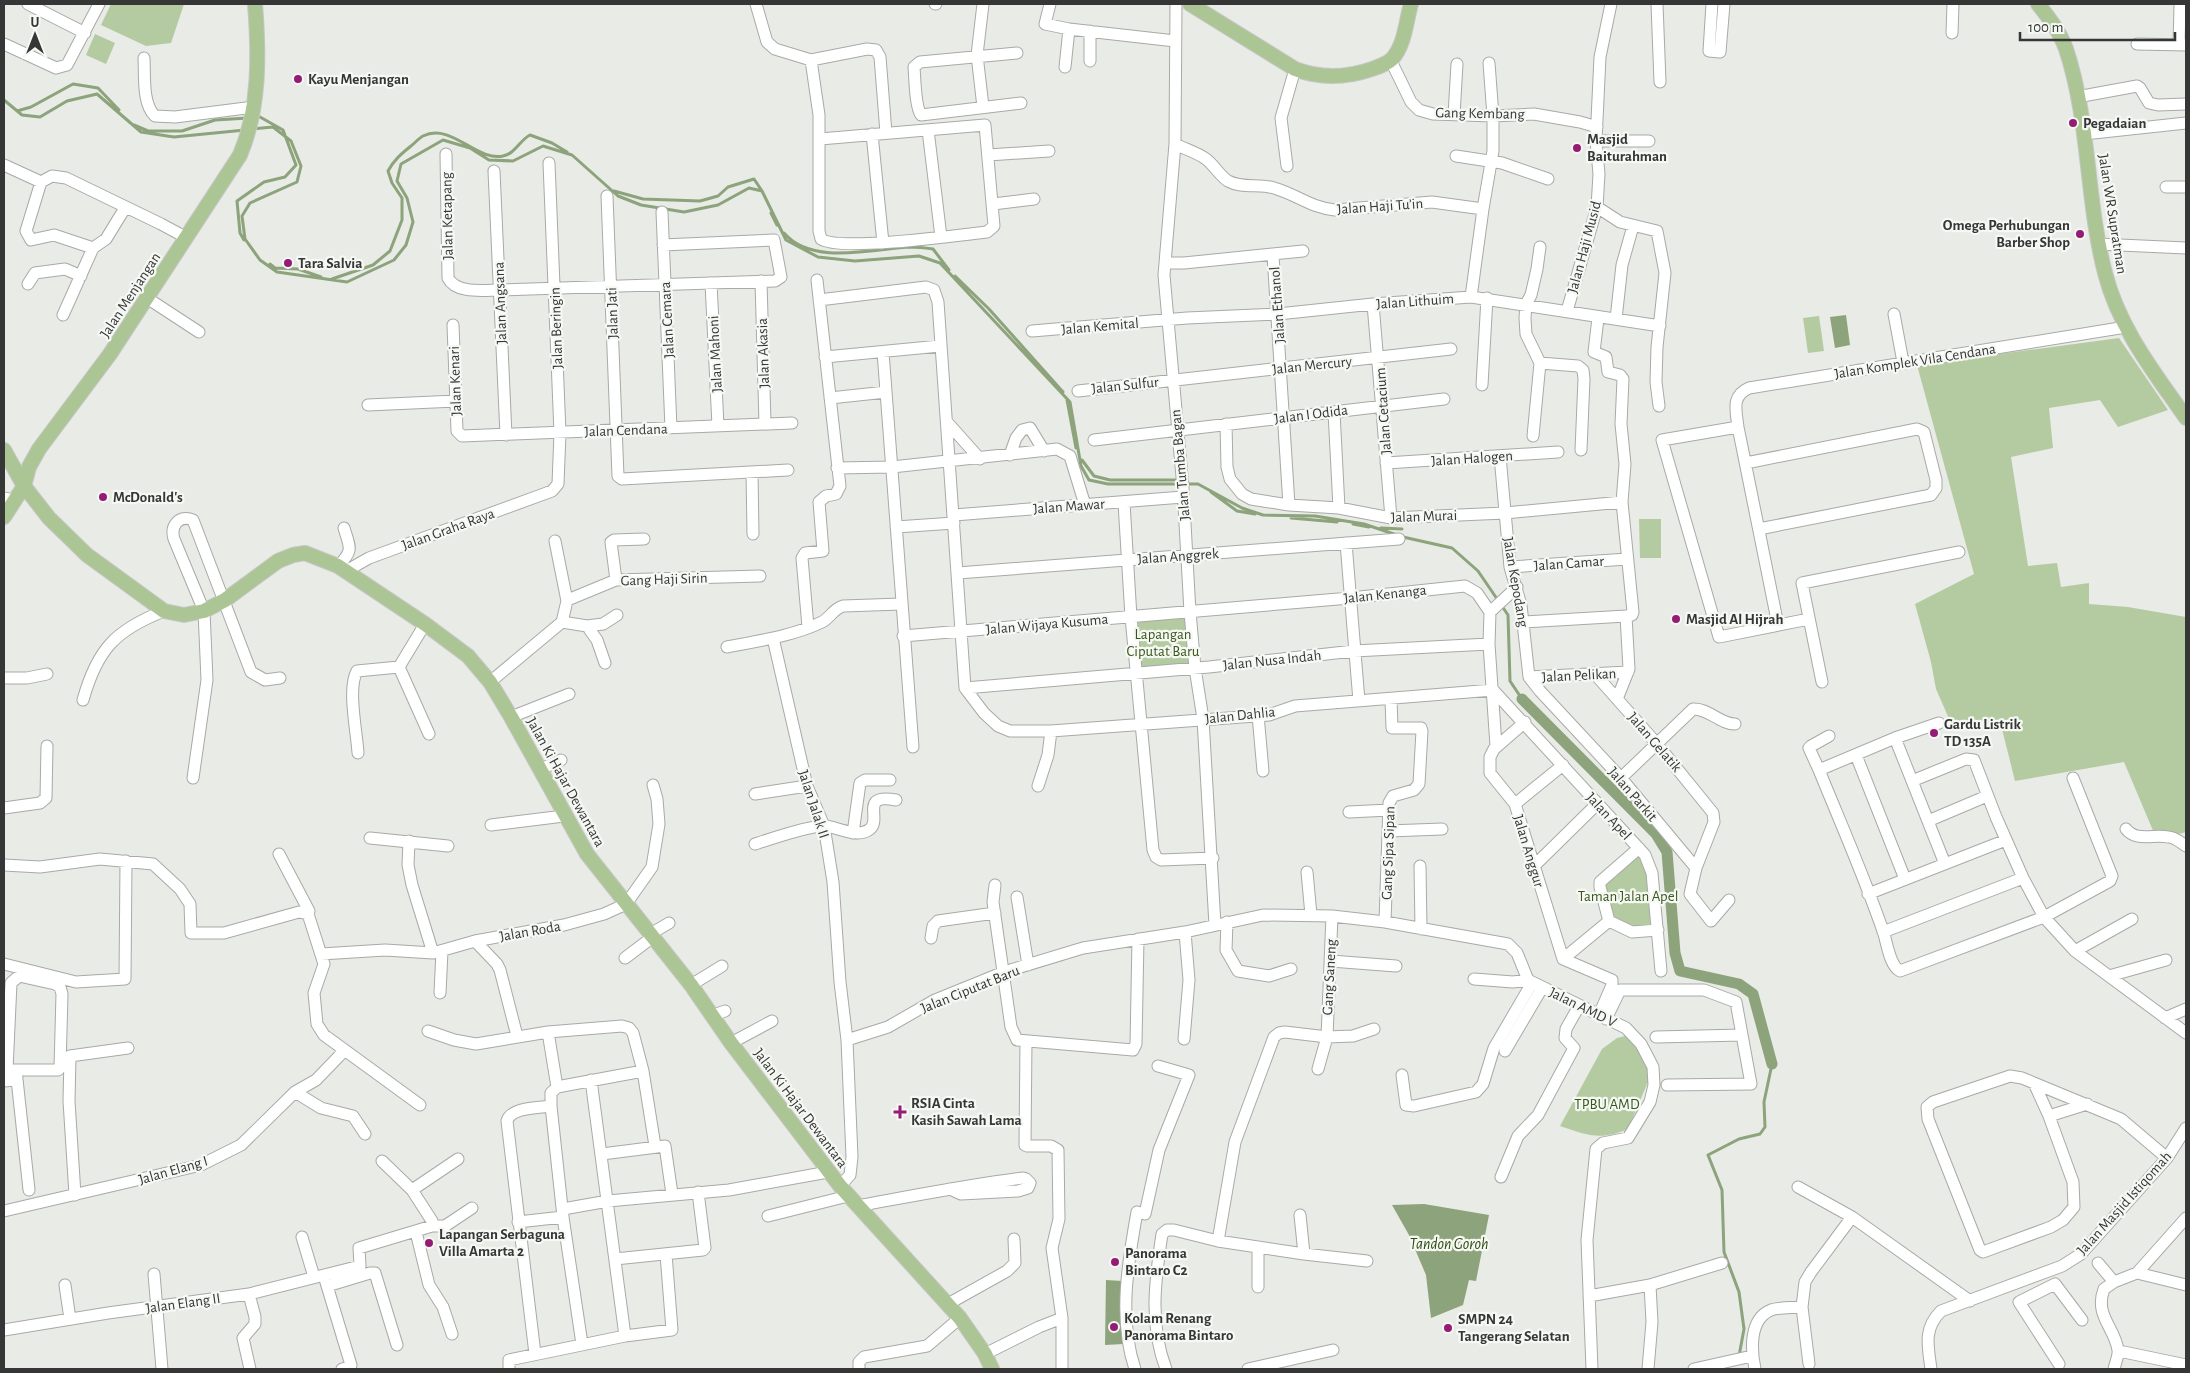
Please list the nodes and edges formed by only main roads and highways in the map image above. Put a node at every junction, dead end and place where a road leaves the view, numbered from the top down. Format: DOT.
graph roads {
  1 [pos="255,4"];
  2 [pos="1190,4"];
  3 [pos="1411,4"];
  4 [pos="2038,4"];
  5 [pos="2185,415"];
  6 [pos="4,450"];
  7 [pos="24,486"];
  8 [pos="9,499"];
  9 [pos="4,517"];
  10 [pos="992,1369"];
  1 -- 7 [label="main road, Jalan Menjangan"];
  2 -- 3 [label="main road"];
  4 -- 5 [label="main road, Jalan WR Supratman"];
  6 -- 7 [label="main road, Jalan Ki Hajar Dewantara"];
  7 -- 8 [label="main road, Jalan Menjangan"];
  7 -- 10 [label="main road, Jalan Ki Hajar Dewantara"];
  8 -- 9 [label="main road, Jalan Menjangan"];
}
